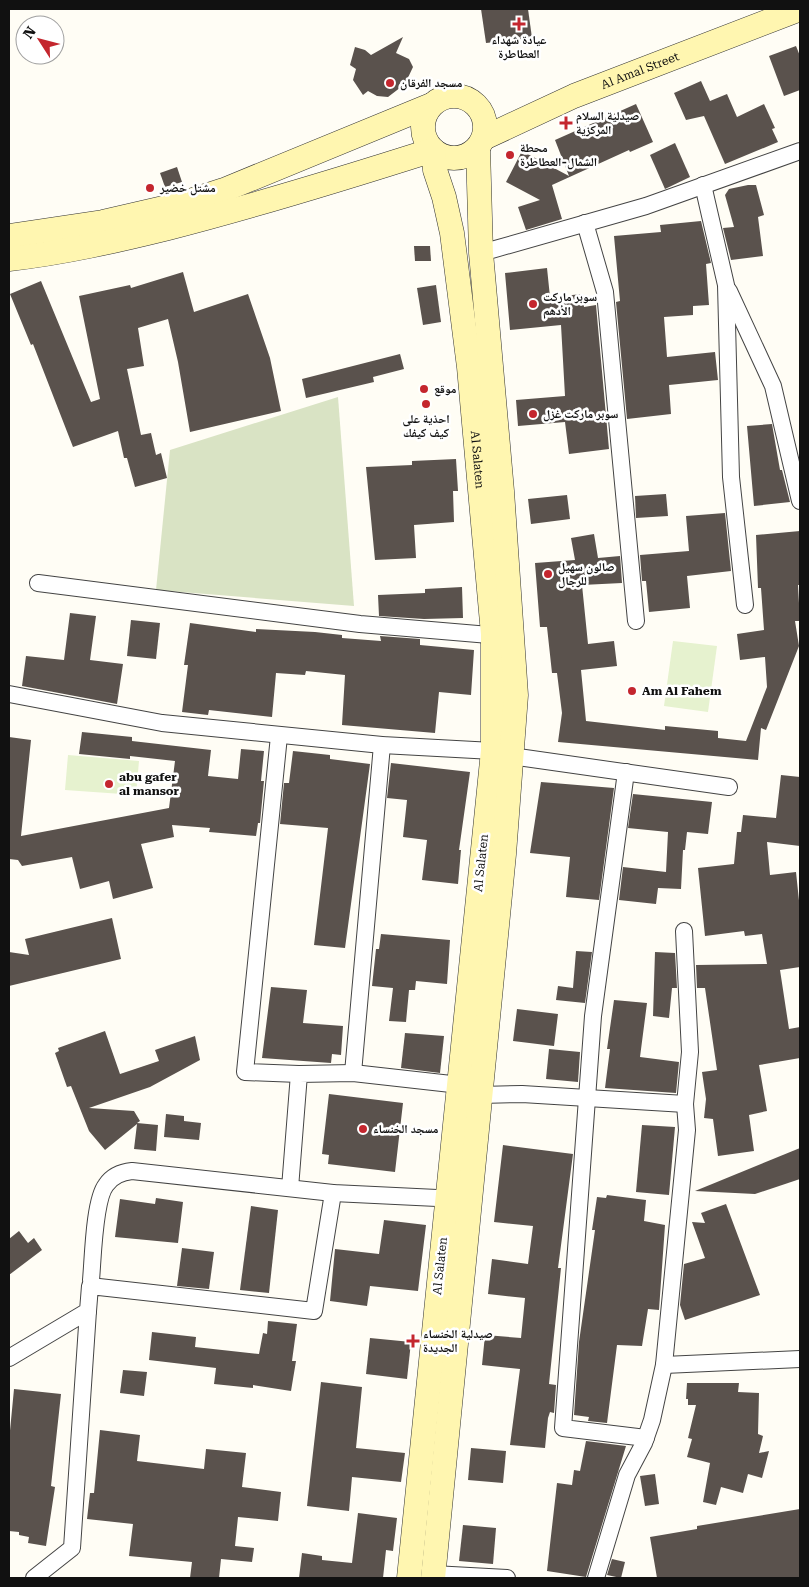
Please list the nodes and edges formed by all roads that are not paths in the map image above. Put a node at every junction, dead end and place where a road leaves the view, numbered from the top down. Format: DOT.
graph roads {
  1 [pos="800,9"];
  2 [pos="431,105"];
  3 [pos="481,143"];
  4 [pos="433,150"];
  5 [pos="800,150"];
  6 [pos="704,185"];
  7 [pos="585,223"];
  8 [pos="9,236"];
  9 [pos="482,253"];
  10 [pos="9,259"];
  11 [pos="726,285"];
  12 [pos="800,502"];
  13 [pos="38,583"];
  14 [pos="745,605"];
  15 [pos="636,621"];
  16 [pos="503,636"];
  17 [pos="9,694"];
  18 [pos="279,736"];
  19 [pos="382,745"];
  20 [pos="502,754"];
  21 [pos="626,772"];
  22 [pos="729,786"];
  23 [pos="684,931"];
  24 [pos="353,1073"];
  25 [pos="299,1074"];
  26 [pos="458,1084"];
  27 [pos="481,1091"];
  28 [pos="587,1098"];
  29 [pos="685,1104"];
  30 [pos="290,1188"];
  31 [pos="333,1193"];
  32 [pos="458,1199"];
  33 [pos="91,1280"];
  34 [pos="88,1311"];
  35 [pos="9,1358"];
  36 [pos="800,1359"];
  37 [pos="664,1365"];
  38 [pos="646,1438"];
  39 [pos="433,1576"];
  40 [pos="34,1578"];
  41 [pos="408,1578"];
  42 [pos="507,1578"];
  43 [pos="596,1578"];
  1 -- 3 [label="main road, Al Amal Street"];
  2 -- 3 [label="main road"];
  2 -- 4 [label="main road"];
  2 -- 8 [label="main road"];
  3 -- 4 [label="main road"];
  3 -- 9 [label="main road, Al Salaten"];
  4 -- 10 [label="main road"];
  4 -- 16 [label="main road, Al Salaten"];
  5 -- 6 [label="street"];
  6 -- 7 [label="street"];
  6 -- 11 [label="street"];
  7 -- 9 [label="street"];
  7 -- 15 [label="street"];
  9 -- 16 [label="main road, Al Salaten"];
  11 -- 12 [label="street"];
  11 -- 14 [label="street"];
  13 -- 16 [label="street"];
  16 -- 20 [label="main road, Al Salaten"];
  17 -- 18 [label="street"];
  18 -- 19 [label="street"];
  18 -- 25 [label="street"];
  19 -- 20 [label="street"];
  19 -- 24 [label="street"];
  20 -- 21 [label="street"];
  20 -- 26 [label="main road, Al Salaten"];
  20 -- 27 [label="main road, Al Salaten"];
  21 -- 22 [label="street"];
  21 -- 28 [label="street"];
  23 -- 29 [label="street"];
  24 -- 25 [label="street"];
  24 -- 26 [label="street"];
  25 -- 30 [label="street"];
  26 -- 27 [label="street"];
  26 -- 32 [label="main road, Al Salaten"];
  27 -- 28 [label="street"];
  27 -- 32 [label="main road, Al Salaten"];
  28 -- 29 [label="street"];
  28 -- 38 [label="street"];
  29 -- 37 [label="street"];
  30 -- 31 [label="street"];
  30 -- 33 [label="street"];
  31 -- 32 [label="street"];
  31 -- 34 [label="street"];
  32 -- 39 [label="main road, Al Salaten"];
  32 -- 41 [label="main road, Al Salaten"];
  34 -- 35 [label="street"];
  34 -- 40 [label="street"];
  36 -- 37 [label="street"];
  37 -- 38 [label="street"];
  38 -- 43 [label="street"];
  39 -- 42 [label="street"];
}
